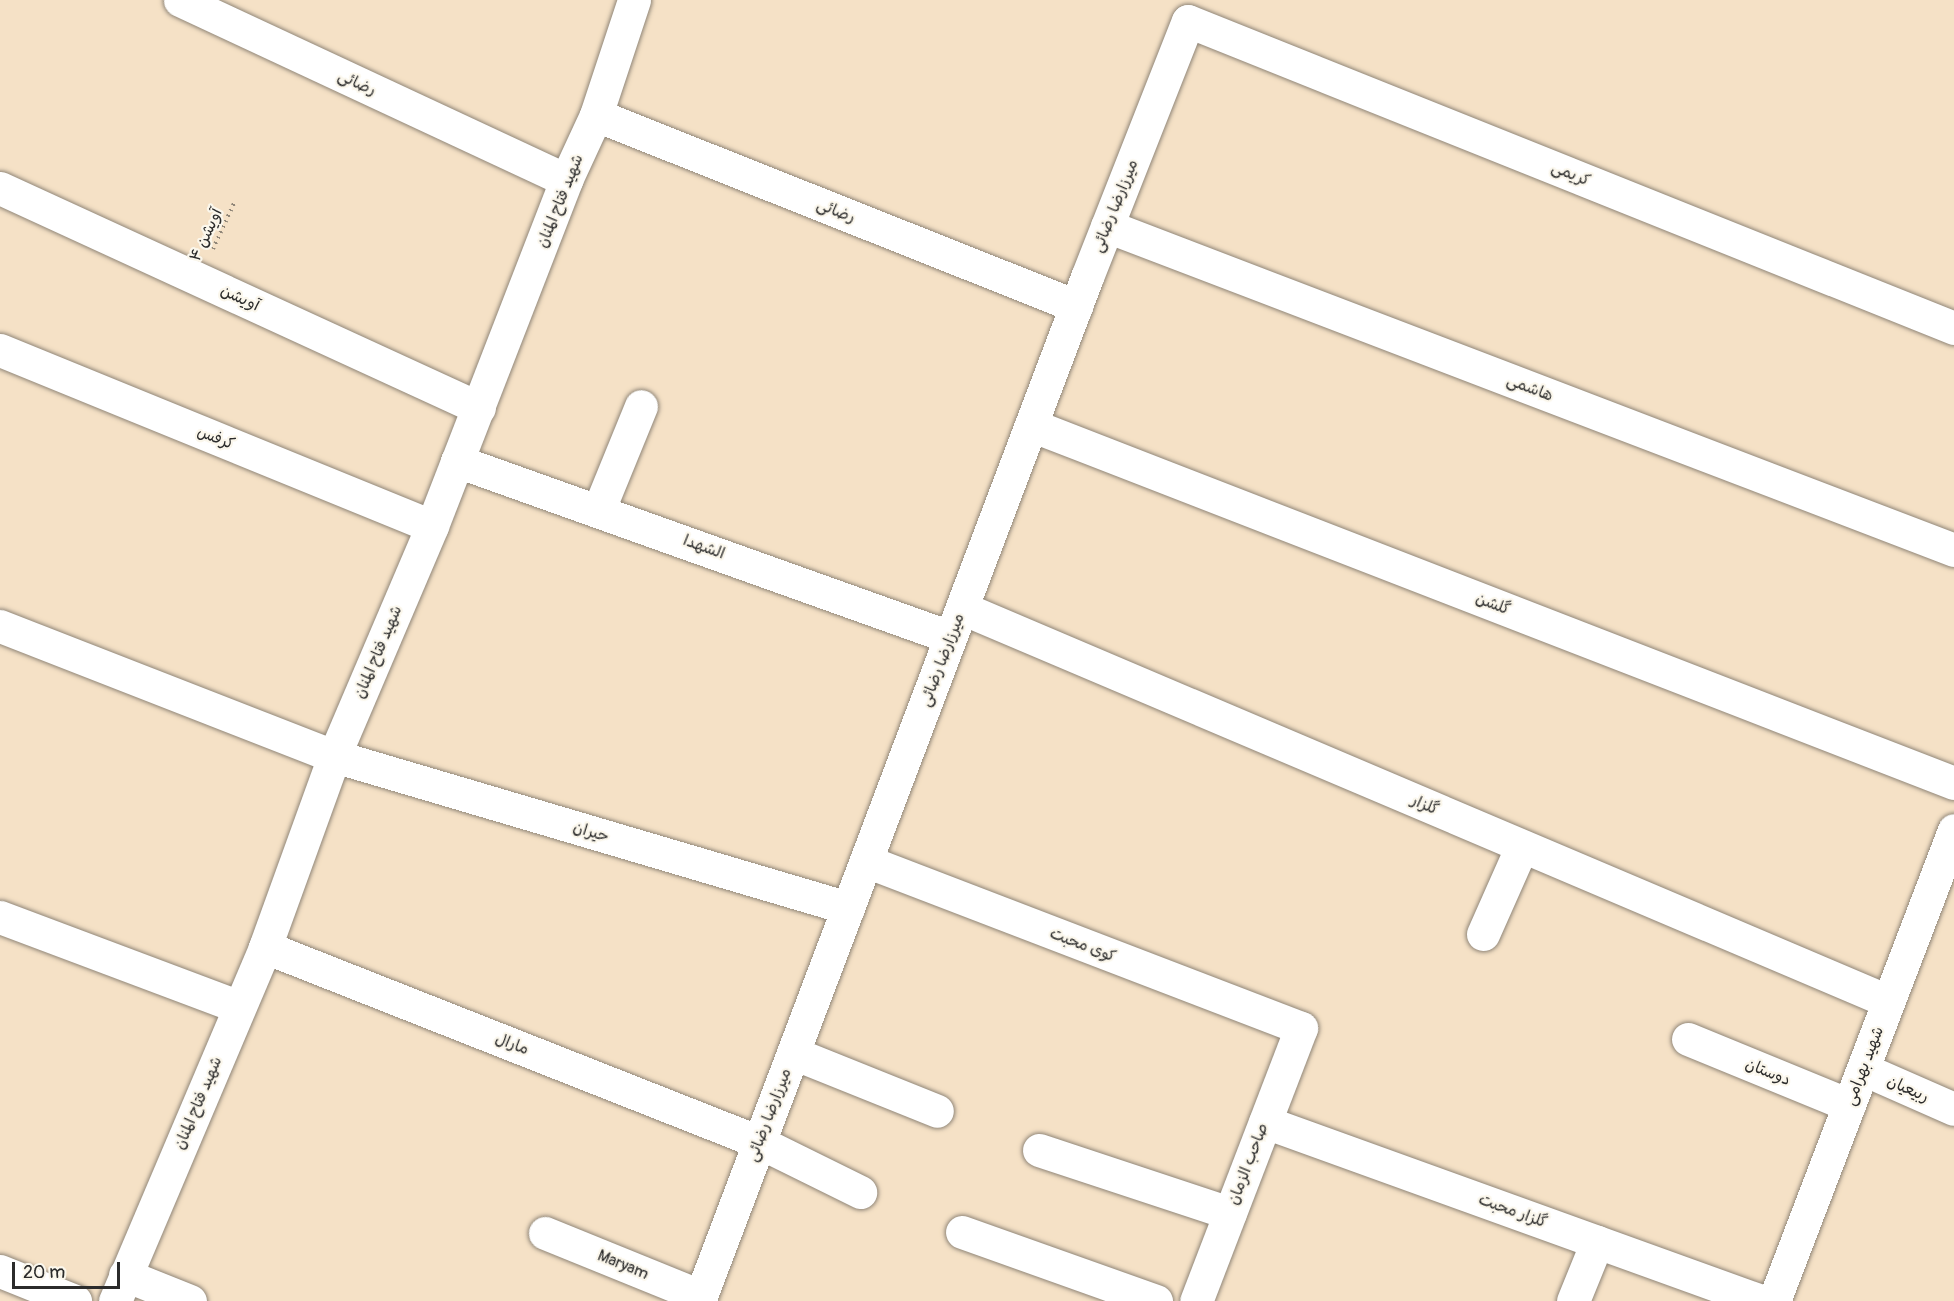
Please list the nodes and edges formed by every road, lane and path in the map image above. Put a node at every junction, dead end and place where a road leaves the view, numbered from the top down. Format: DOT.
graph roads {
  1 [pos="180,0"];
  2 [pos="634,0"];
  3 [pos="1188,21"];
  4 [pos="596,115"];
  5 [pos="566,180"];
  6 [pos="0,188"];
  7 [pos="236,201"];
  8 [pos="1107,226"];
  9 [pos="199,279"];
  10 [pos="1076,306"];
  11 [pos="1954,328"];
  12 [pos="0,350"];
  13 [pos="641,406"];
  14 [pos="479,408"];
  15 [pos="1031,425"];
  16 [pos="457,461"];
  17 [pos="599,509"];
  18 [pos="432,526"];
  19 [pos="1954,550"];
  20 [pos="956,623"];
  21 [pos="0,626"];
  22 [pos="334,756"];
  23 [pos="1954,783"];
  24 [pos="1954,830"];
  25 [pos="1522,846"];
  26 [pos="866,861"];
  27 [pos="1942,899"];
  28 [pos="848,908"];
  29 [pos="0,917"];
  30 [pos="1484,934"];
  31 [pos="265,947"];
  32 [pos="1888,1001"];
  33 [pos="239,1007"];
  34 [pos="1301,1028"];
  35 [pos="1688,1039"];
  36 [pos="793,1053"];
  37 [pos="1863,1068"];
  38 [pos="1849,1105"];
  39 [pos="1954,1109"];
  40 [pos="937,1111"];
  41 [pos="1265,1122"];
  42 [pos="759,1142"];
  43 [pos="1039,1150"];
  44 [pos="860,1192"];
  45 [pos="1230,1213"];
  46 [pos="962,1232"];
  47 [pos="545,1233"];
  48 [pos="1597,1242"];
  49 [pos="0,1271"];
  50 [pos="120,1288"];
  51 [pos="700,1299"];
  52 [pos="75,1301"];
  53 [pos="190,1301"];
  54 [pos="1156,1301"];
  55 [pos="1196,1301"];
  56 [pos="1573,1301"];
  57 [pos="1761,1301"];
  58 [pos="1774,1301"];
  1 -- 5 [label="street, رضائی"];
  2 -- 4 [label="street, شهید فتاح المنان"];
  3 -- 8 [label="street, میرزارضا رضائی"];
  3 -- 11 [label="street, کریمی"];
  4 -- 5 [label="street, شهید فتاح المنان"];
  4 -- 10 [label="street, رضائی"];
  5 -- 14 [label="street, شهید فتاح المنان"];
  6 -- 9 [label="street, آویشن"];
  7 -- 9 [label="path, آویشن ۴"];
  8 -- 10 [label="street, میرزارضا رضائی"];
  8 -- 19 [label="street, هاشمی"];
  9 -- 14 [label="street, آویشن"];
  10 -- 15 [label="street, میرزارضا رضائی"];
  12 -- 18 [label="street, کرفس"];
  13 -- 17 [label="street"];
  14 -- 16 [label="street, شهید فتاح المنان"];
  15 -- 20 [label="street, میرزارضا رضائی"];
  15 -- 23 [label="street, گلشن"];
  16 -- 17 [label="street, الشهدا"];
  16 -- 18 [label="street, شهید فتاح المنان"];
  17 -- 20 [label="street, الشهدا"];
  18 -- 22 [label="street, شهید فتاح المنان"];
  20 -- 25 [label="street, گلزار"];
  20 -- 26 [label="street, میرزارضا رضائی"];
  21 -- 22 [label="street, حیران"];
  22 -- 28 [label="street, حیران"];
  22 -- 31 [label="street, شهید فتاح المنان"];
  24 -- 27 [label="street, شهید بهرامی"];
  25 -- 30 [label="street"];
  25 -- 32 [label="street, گلزار"];
  26 -- 28 [label="street, میرزارضا رضائی"];
  26 -- 34 [label="street, کوی محبت"];
  27 -- 32 [label="street, شهید بهرامی"];
  28 -- 36 [label="street, میرزارضا رضائی"];
  29 -- 33 [label="street"];
  31 -- 33 [label="street, شهید فتاح المنان"];
  31 -- 42 [label="street, مارال"];
  32 -- 37 [label="street, شهید بهرامی"];
  33 -- 50 [label="street, شهید فتاح المنان"];
  34 -- 41 [label="street, صاحب الزمان"];
  35 -- 38 [label="street, دوستان"];
  36 -- 40 [label="street"];
  36 -- 42 [label="street, میرزارضا رضائی"];
  37 -- 38 [label="street, شهید بهرامی"];
  37 -- 39 [label="street, ربیعیان"];
  38 -- 58 [label="street, شهید بهرامی"];
  41 -- 45 [label="street, صاحب الزمان"];
  41 -- 48 [label="street, گلزار محبت"];
  42 -- 44 [label="street, مارال"];
  42 -- 51 [label="street, میرزارضا رضائی"];
  43 -- 45 [label="street"];
  45 -- 55 [label="street, صاحب الزمان"];
  46 -- 54 [label="street"];
  47 -- 51 [label="street, Maryam"];
  48 -- 56 [label="street"];
  48 -- 57 [label="street, گلزار محبت"];
  49 -- 52 [label="street"];
  50 -- 53 [label="street"];
}
